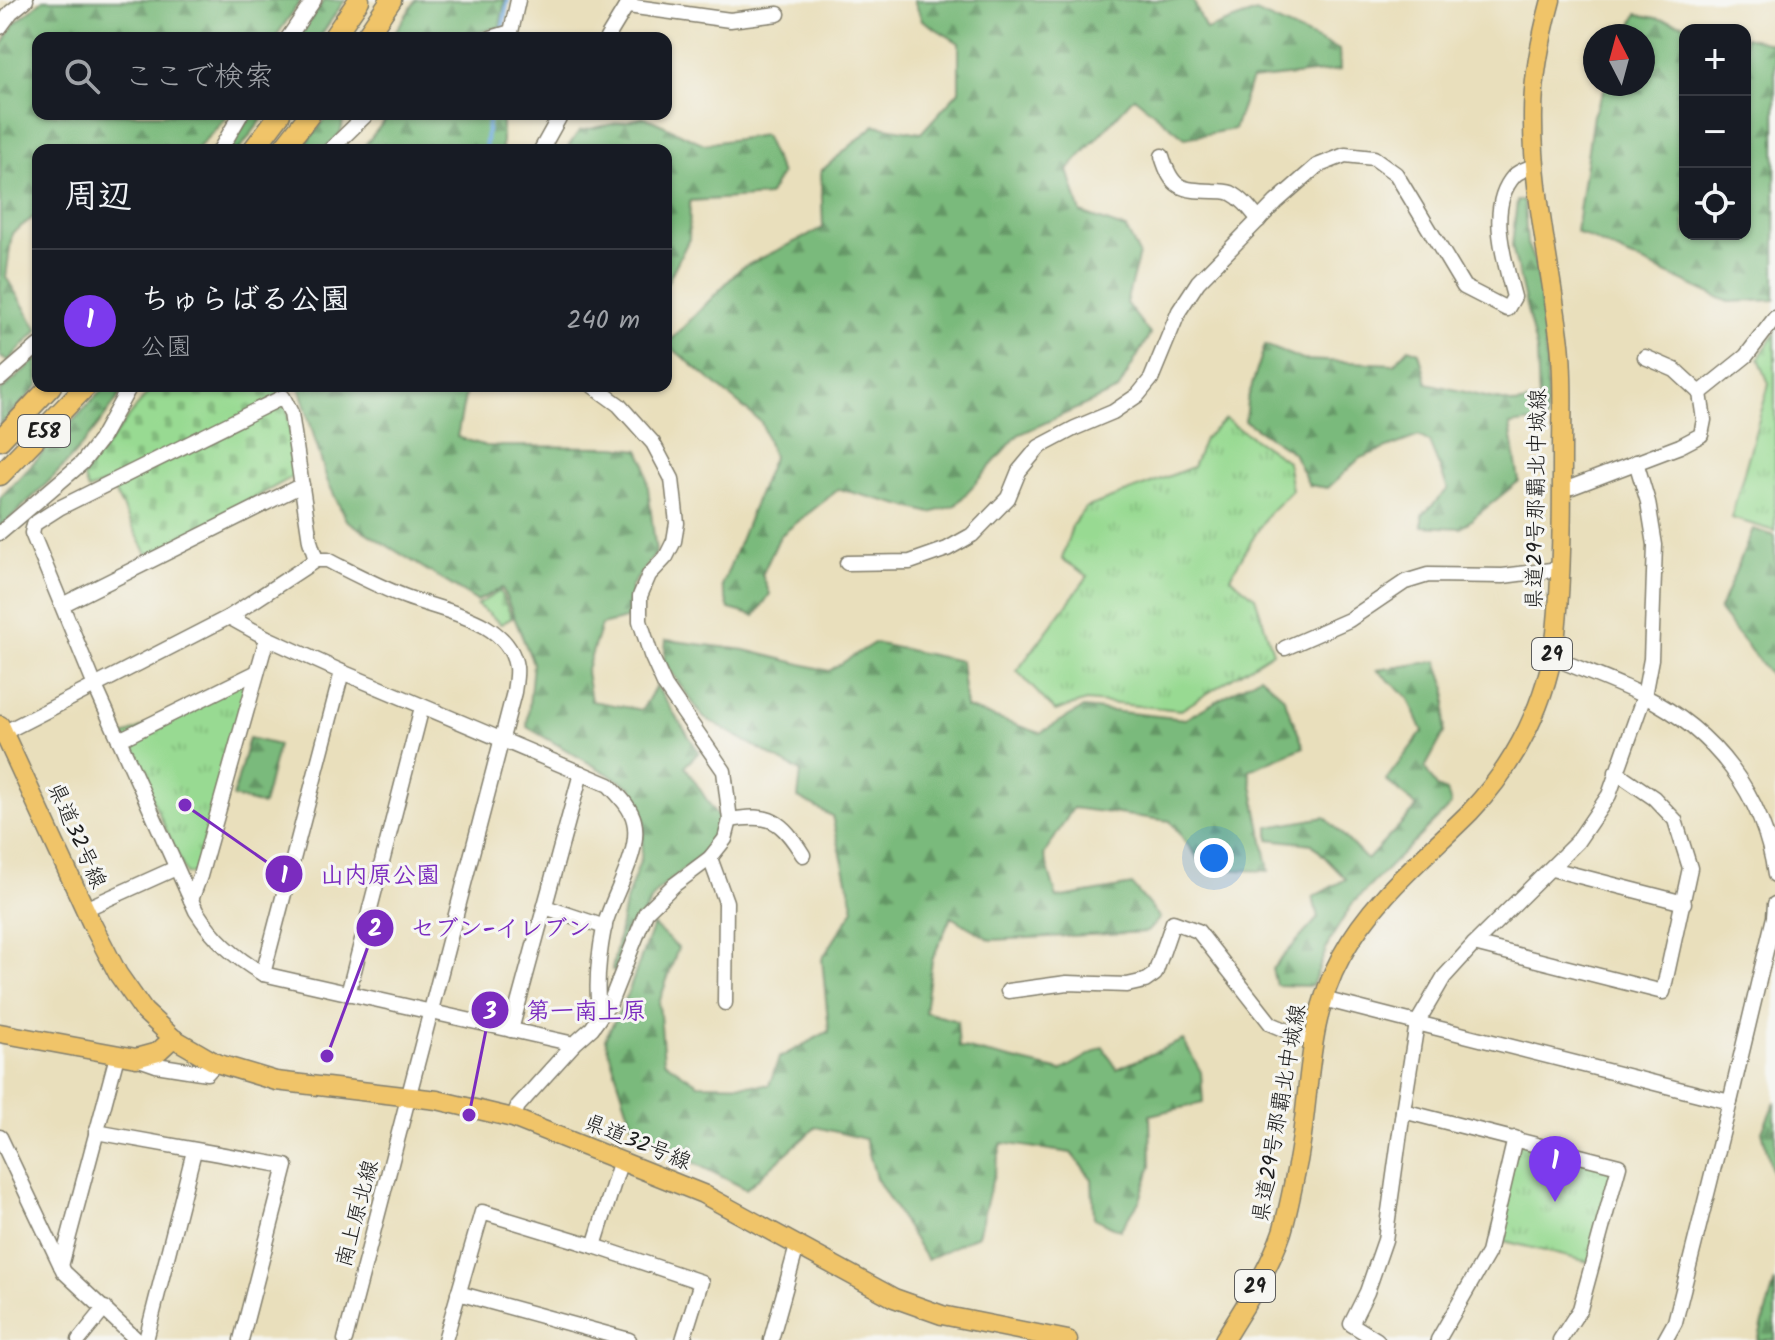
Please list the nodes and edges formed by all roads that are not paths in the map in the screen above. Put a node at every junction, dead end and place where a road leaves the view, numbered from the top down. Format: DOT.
graph roads {
  1 [pos="26,0"];
  2 [pos="314,0"];
  3 [pos="359,0"];
  4 [pos="391,0"];
  5 [pos="518,0"];
  6 [pos="1551,0"];
  7 [pos="629,3"];
  8 [pos="778,14"];
  9 [pos="4,16"];
  10 [pos="292,32"];
  11 [pos="337,32"];
  12 [pos="369,32"];
  13 [pos="502,32"];
  14 [pos="611,32"];
  15 [pos="238,120"];
  16 [pos="276,120"];
  17 [pos="305,120"];
  18 [pos="361,120"];
  19 [pos="558,120"];
  20 [pos="224,144"];
  21 [pos="258,144"];
  22 [pos="287,144"];
  23 [pos="336,144"];
  24 [pos="544,144"];
  25 [pos="1162,156"];
  26 [pos="1536,165"];
  27 [pos="1259,220"];
  28 [pos="1775,318"];
  29 [pos="32,351"];
  30 [pos="1645,357"];
  31 [pos="0,379"];
  32 [pos="45,392"];
  33 [pos="80,392"];
  34 [pos="126,392"];
  35 [pos="601,392"];
  36 [pos="1700,393"];
  37 [pos="0,440"];
  38 [pos="1636,462"];
  39 [pos="0,475"];
  40 [pos="302,485"];
  41 [pos="1562,487"];
  42 [pos="50,492"];
  43 [pos="59,508"];
  44 [pos="0,533"];
  45 [pos="316,560"];
  46 [pos="847,563"];
  47 [pos="1559,569"];
  48 [pos="62,605"];
  49 [pos="229,617"];
  50 [pos="267,638"];
  51 [pos="1285,648"];
  52 [pos="1552,657"];
  53 [pos="257,672"];
  54 [pos="342,672"];
  55 [pos="95,686"];
  56 [pos="1644,696"];
  57 [pos="422,707"];
  58 [pos="2,729"];
  59 [pos="502,739"];
  60 [pos="119,740"];
  61 [pos="1616,772"];
  62 [pos="581,773"];
  63 [pos="730,820"];
  64 [pos="803,855"];
  65 [pos="710,858"];
  66 [pos="176,868"];
  67 [pos="1552,869"];
  68 [pos="1775,875"];
  69 [pos="191,900"];
  70 [pos="1684,903"];
  71 [pos="1775,904"];
  72 [pos="545,907"];
  73 [pos="85,909"];
  74 [pos="605,927"];
  75 [pos="1474,944"];
  76 [pos="263,974"];
  77 [pos="1008,991"];
  78 [pos="348,994"];
  79 [pos="1323,999"];
  80 [pos="725,1003"];
  81 [pos="432,1013"];
  82 [pos="600,1015"];
  83 [pos="1417,1023"];
  84 [pos="511,1030"];
  85 [pos="0,1033"];
  86 [pos="173,1038"];
  87 [pos="1313,1038"];
  88 [pos="574,1044"];
  89 [pos="126,1057"];
  90 [pos="216,1063"];
  91 [pos="410,1097"];
  92 [pos="1730,1102"];
  93 [pos="1403,1111"];
  94 [pos="513,1118"];
  95 [pos="96,1132"];
  96 [pos="1515,1138"];
  97 [pos="1,1143"];
  98 [pos="194,1151"];
  99 [pos="621,1160"];
  100 [pos="594,1246"];
  101 [pos="797,1246"];
  102 [pos="61,1266"];
  103 [pos="458,1293"];
  104 [pos="105,1308"];
  105 [pos="79,1340"];
  106 [pos="137,1340"];
  107 [pos="146,1340"];
  108 [pos="241,1340"];
  109 [pos="345,1340"];
  110 [pos="445,1340"];
  111 [pos="629,1340"];
  112 [pos="683,1340"];
  113 [pos="771,1340"];
  114 [pos="1068,1340"];
  115 [pos="1224,1340"];
  116 [pos="1377,1340"];
  117 [pos="1438,1340"];
  118 [pos="1560,1340"];
  119 [pos="1665,1340"];
  1 -- 9 [label="street"];
  2 -- 10 [label="street"];
  3 -- 11 [label="highway"];
  4 -- 12 [label="highway"];
  5 -- 13 [label="street"];
  6 -- 26 [label="main road, 県道29号那覇北中城線 / 29"];
  7 -- 8 [label="street"];
  7 -- 14 [label="street"];
  15 -- 20 [label="street"];
  16 -- 21 [label="highway"];
  17 -- 22 [label="highway"];
  18 -- 23 [label="street"];
  19 -- 24 [label="street"];
  25 -- 27 [label="street"];
  26 -- 27 [label="street"];
  26 -- 41 [label="main road, 県道29号那覇北中城線 / 29"];
  27 -- 46 [label="street"];
  28 -- 36 [label="street"];
  29 -- 31 [label="street"];
  30 -- 36 [label="street"];
  32 -- 37 [label="highway, E58"];
  33 -- 39 [label="highway, E58"];
  34 -- 42 [label="street"];
  35 -- 63 [label="street"];
  36 -- 38 [label="street"];
  38 -- 41 [label="street"];
  38 -- 56 [label="street"];
  40 -- 43 [label="street"];
  40 -- 45 [label="street"];
  40 -- 48 [label="street"];
  41 -- 47 [label="main road, 県道29号那覇北中城線 / 29"];
  42 -- 43 [label="street"];
  42 -- 44 [label="street"];
  43 -- 48 [label="street"];
  45 -- 49 [label="street"];
  45 -- 59 [label="street, 南上原北線"];
  47 -- 51 [label="street"];
  47 -- 52 [label="main road, 県道29号那覇北中城線 / 29"];
  48 -- 55 [label="street"];
  49 -- 50 [label="street"];
  49 -- 55 [label="street"];
  50 -- 53 [label="street"];
  50 -- 54 [label="street"];
  52 -- 56 [label="street"];
  52 -- 79 [label="main road, 県道29号那覇北中城線 / 29"];
  53 -- 60 [label="street"];
  53 -- 69 [label="street"];
  54 -- 57 [label="street"];
  54 -- 76 [label="street"];
  55 -- 58 [label="street"];
  55 -- 60 [label="street"];
  56 -- 61 [label="street"];
  56 -- 68 [label="street"];
  57 -- 59 [label="street"];
  57 -- 78 [label="street"];
  58 -- 73 [label="main road, 県道32号線"];
  59 -- 62 [label="street"];
  59 -- 81 [label="street, 南上原北線"];
  60 -- 66 [label="street"];
  61 -- 67 [label="street"];
  61 -- 70 [label="street"];
  62 -- 72 [label="street"];
  62 -- 74 [label="street"];
  63 -- 64 [label="street"];
  63 -- 65 [label="street"];
  65 -- 80 [label="street"];
  65 -- 82 [label="street"];
  66 -- 69 [label="street"];
  66 -- 73 [label="street"];
  67 -- 70 [label="street"];
  67 -- 75 [label="street"];
  69 -- 76 [label="street"];
  70 -- 75 [label="street"];
  71 -- 92 [label="street"];
  72 -- 74 [label="street"];
  72 -- 84 [label="street"];
  73 -- 86 [label="main road, 県道32号線"];
  74 -- 82 [label="street"];
  75 -- 83 [label="street"];
  76 -- 78 [label="street"];
  77 -- 87 [label="street"];
  78 -- 81 [label="street"];
  79 -- 83 [label="street"];
  79 -- 87 [label="main road, 県道29号那覇北中城線 / 29"];
  81 -- 84 [label="street"];
  81 -- 91 [label="street, 南上原北線"];
  82 -- 88 [label="street"];
  83 -- 92 [label="street"];
  83 -- 93 [label="street"];
  84 -- 88 [label="street"];
  85 -- 89 [label="main road"];
  86 -- 89 [label="main road"];
  86 -- 90 [label="main road, 県道32号線"];
  87 -- 115 [label="main road, 県道29号那覇北中城線 / 29"];
  88 -- 94 [label="street"];
  89 -- 90 [label="street"];
  89 -- 95 [label="street"];
  90 -- 91 [label="main road, 県道32号線"];
  91 -- 94 [label="main road, 県道32号線"];
  91 -- 109 [label="street, 南上原北線"];
  92 -- 119 [label="street"];
  93 -- 96 [label="street"];
  93 -- 116 [label="street"];
  94 -- 99 [label="main road, 県道32号線"];
  95 -- 98 [label="street"];
  95 -- 102 [label="street"];
  96 -- 117 [label="street"];
  96 -- 118 [label="street"];
  97 -- 102 [label="street"];
  98 -- 107 [label="street"];
  98 -- 108 [label="street"];
  99 -- 100 [label="street"];
  99 -- 101 [label="main road, 県道32号線"];
  100 -- 103 [label="street"];
  100 -- 112 [label="street"];
  101 -- 113 [label="street"];
  101 -- 114 [label="main road, 県道32号線"];
  102 -- 104 [label="street"];
  103 -- 110 [label="street"];
  103 -- 111 [label="street"];
  104 -- 105 [label="street"];
  104 -- 106 [label="street"];
}
